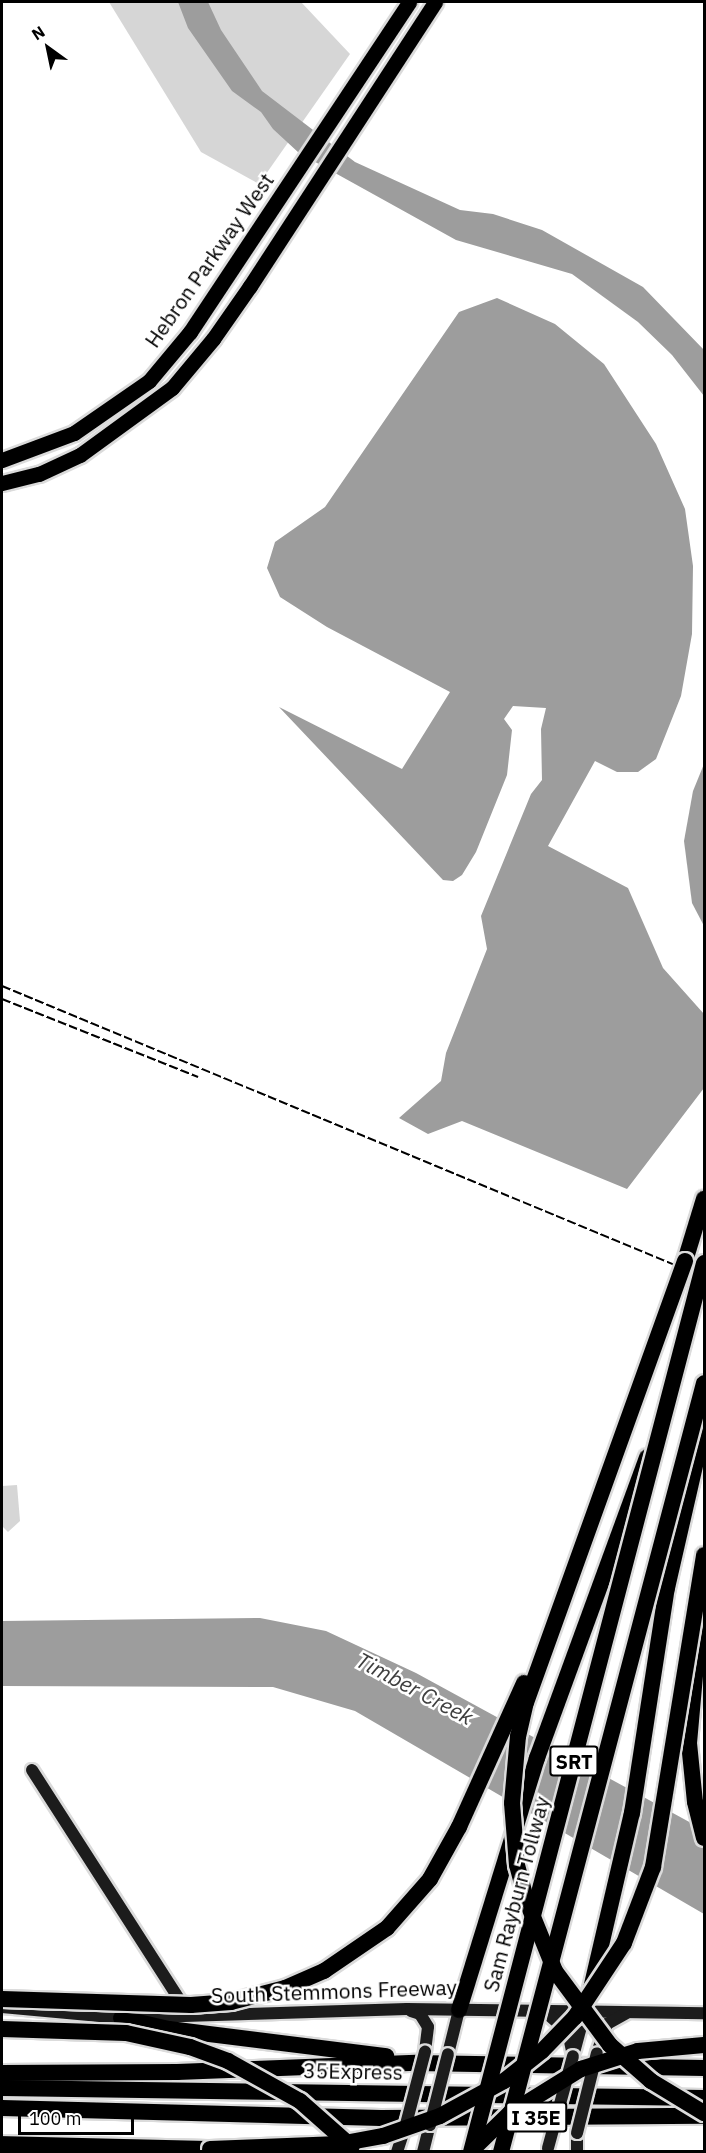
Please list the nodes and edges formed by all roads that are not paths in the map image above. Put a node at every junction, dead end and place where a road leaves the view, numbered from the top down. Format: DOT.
graph roads {
  1 [pos="409,2"];
  2 [pos="435,2"];
  3 [pos="2,459"];
  4 [pos="2,483"];
  5 [pos="705,1199"];
  6 [pos="705,1263"];
  7 [pos="678,1370"];
  8 [pos="705,1383"];
  9 [pos="705,1427"];
  10 [pos="705,1555"];
  11 [pos="705,1574"];
  12 [pos="546,1639"];
  13 [pos="32,1770"];
  14 [pos="705,1838"];
  15 [pos="2,1999"];
  16 [pos="2,2007"];
  17 [pos="407,2009"];
  18 [pos="459,2010"];
  19 [pos="544,2011"];
  20 [pos="585,2011"];
  21 [pos="629,2012"];
  22 [pos="705,2013"];
  23 [pos="190,2017"];
  24 [pos="121,2018"];
  25 [pos="2,2029"];
  26 [pos="705,2045"];
  27 [pos="573,2056"];
  28 [pos="420,2057"];
  29 [pos="705,2068"];
  30 [pos="2,2073"];
  31 [pos="2,2088"];
  32 [pos="705,2098"];
  33 [pos="6,2109"];
  34 [pos="705,2115"];
  35 [pos="428,2130"];
  36 [pos="2,2144"];
  37 [pos="2,2149"];
  38 [pos="215,2150"];
  39 [pos="548,2150"];
  40 [pos="250,2151"];
  41 [pos="357,2151"];
  42 [pos="398,2151"];
  43 [pos="423,2151"];
  44 [pos="433,2151"];
  45 [pos="471,2151"];
  46 [pos="501,2151"];
  47 [pos="577,2151"];
  1 -- 3 [label="main road, Hebron Parkway West"];
  2 -- 4 [label="main road, Hebron Parkway West"];
  5 -- 12 [label="highway, bridge"];
  6 -- 7 [label="highway, bridge"];
  7 -- 18 [label="highway, bridge"];
  7 -- 45 [label="highway, Sam Rayburn Tollway / SRT, bridge"];
  8 -- 46 [label="highway, SRT, bridge"];
  9 -- 20 [label="highway"];
  10 -- 38 [label="highway, bridge"];
  11 -- 14 [label="highway"];
  12 -- 15 [label="highway, bridge"];
  12 -- 34 [label="highway, bridge"];
  13 -- 23 [label="main road"];
  16 -- 24 [label="main road, South Stemmons Freeway"];
  17 -- 18 [label="main road, South Stemmons Freeway"];
  17 -- 23 [label="main road, South Stemmons Freeway"];
  17 -- 28 [label="main road"];
  18 -- 19 [label="main road, South Stemmons Freeway"];
  18 -- 35 [label="main road, bridge"];
  19 -- 20 [label="main road, South Stemmons Freeway"];
  19 -- 27 [label="main road"];
  20 -- 21 [label="main road, South Stemmons Freeway"];
  20 -- 27 [label="main road"];
  21 -- 22 [label="main road, South Stemmons Freeway"];
  21 -- 47 [label="main road, bridge"];
  23 -- 24 [label="main road, South Stemmons Freeway"];
  24 -- 28 [label="highway"];
  25 -- 41 [label="highway, bridge"];
  26 -- 45 [label="highway, bridge"];
  27 -- 39 [label="main road, bridge"];
  28 -- 29 [label="highway"];
  28 -- 30 [label="highway"];
  28 -- 42 [label="main road, bridge"];
  31 -- 32 [label="highway, 35Express"];
  33 -- 34 [label="highway, I 35E"];
  35 -- 43 [label="main road"];
  35 -- 44 [label="main road"];
  36 -- 38 [label="highway"];
  37 -- 40 [label="main road"];
}
